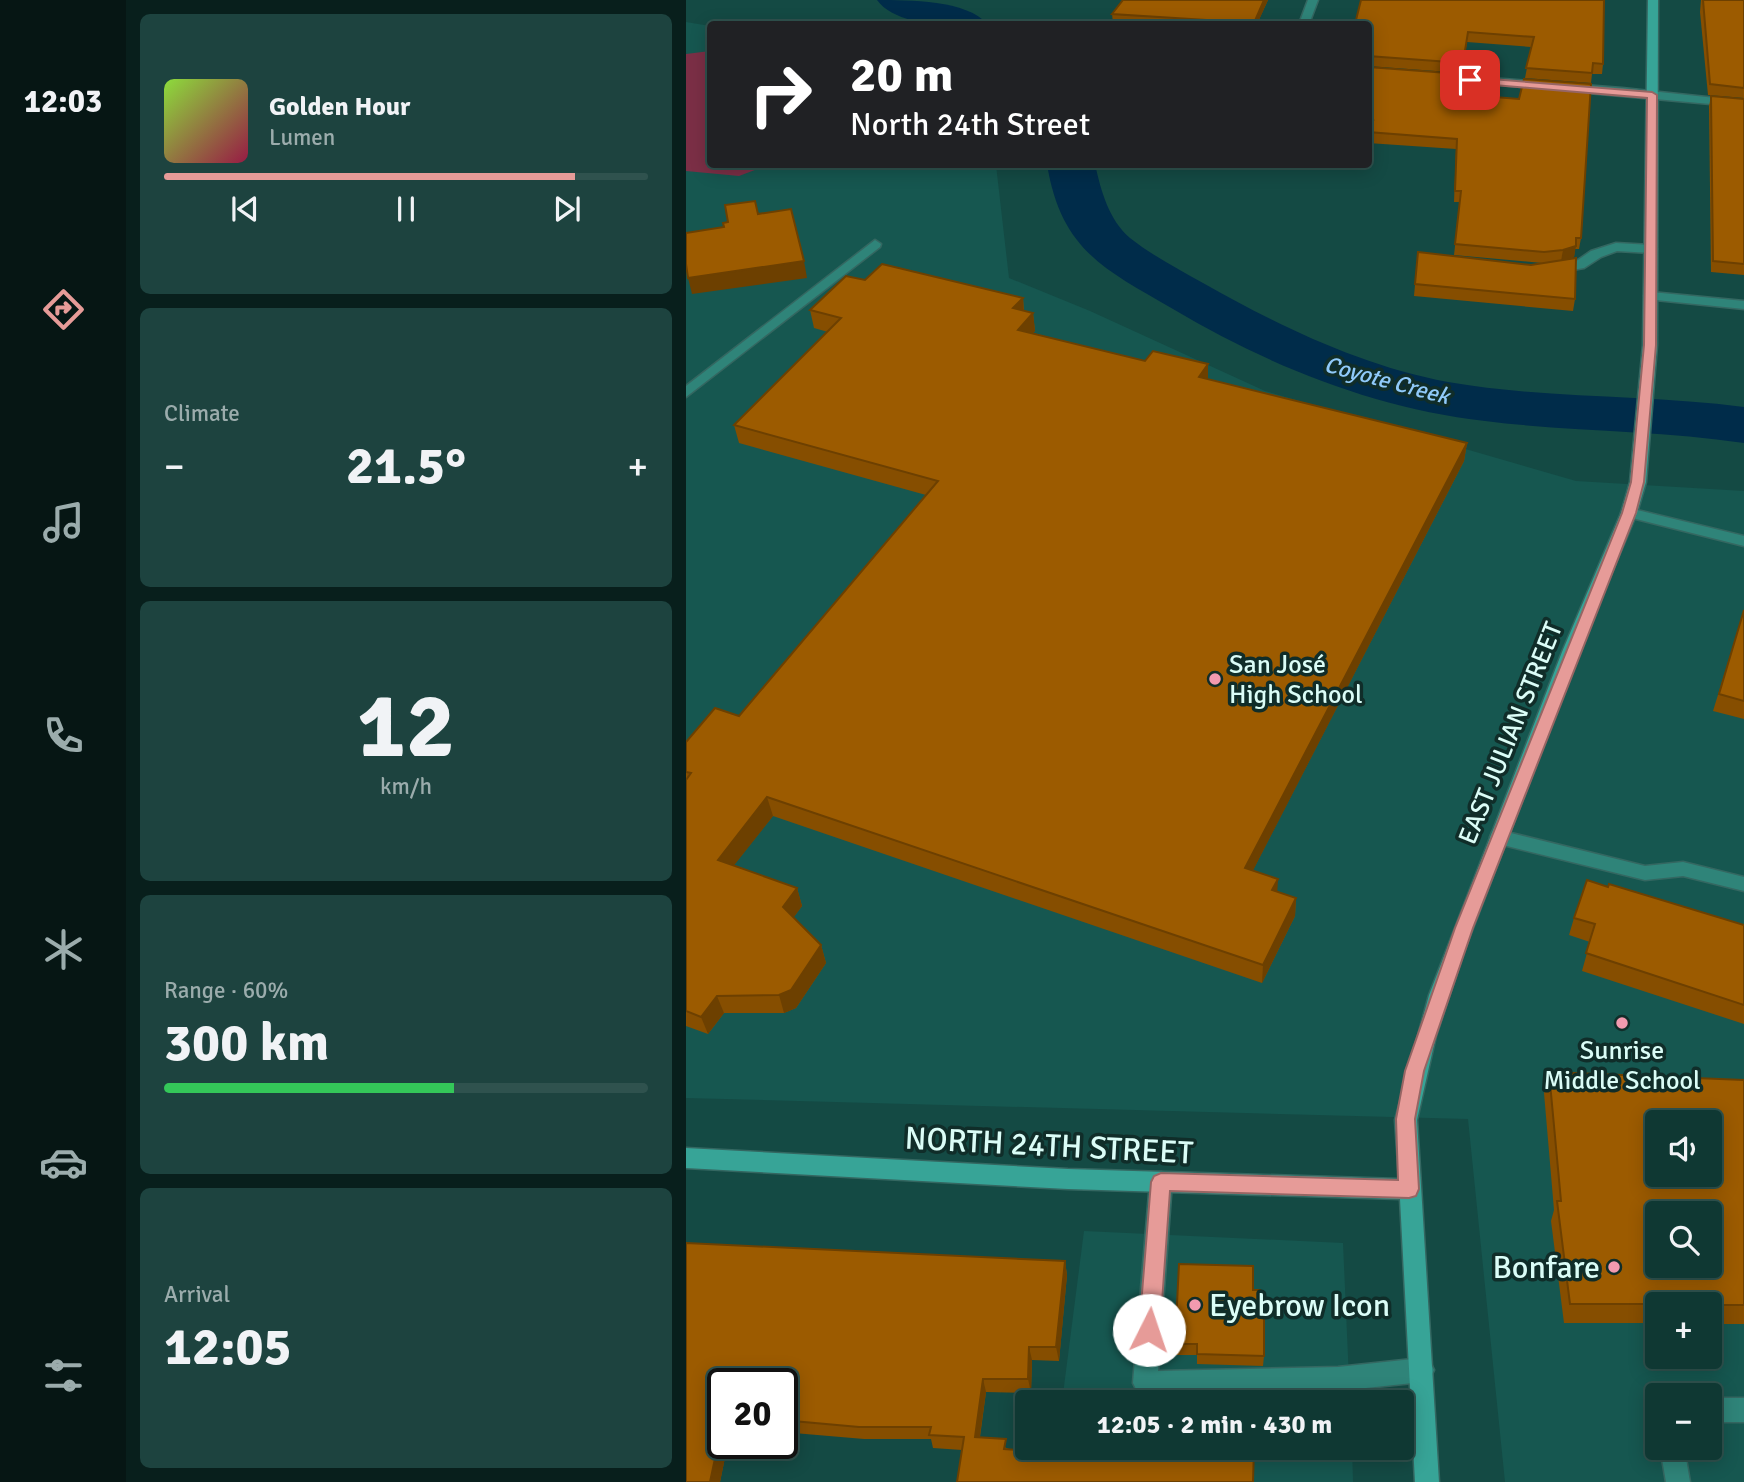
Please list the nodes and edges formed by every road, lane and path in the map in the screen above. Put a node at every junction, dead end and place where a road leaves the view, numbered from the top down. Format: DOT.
graph roads {
  1 [pos="1313,0"];
  2 [pos="1653,0"];
  3 [pos="1305,21"];
  4 [pos="1422,76"];
  5 [pos="1652,95"];
  6 [pos="1744,104"];
  7 [pos="875,244"];
  8 [pos="1651,249"];
  9 [pos="1545,269"];
  10 [pos="1651,296"];
  11 [pos="1744,305"];
  12 [pos="686,393"];
  13 [pos="1629,513"];
  14 [pos="1744,541"];
  15 [pos="1499,837"];
  16 [pos="1744,884"];
  17 [pos="686,1158"];
  18 [pos="1161,1182"];
  19 [pos="1409,1189"];
  20 [pos="1422,1370"];
  21 [pos="1722,1410"];
  22 [pos="1744,1410"];
  23 [pos="1674,1460"];
  24 [pos="1427,1482"];
  25 [pos="1678,1482"];
  1 -- 3 [label="street"];
  2 -- 5 [label="main road, EAST JULIAN STREET"];
  4 -- 5 [label="street"];
  5 -- 6 [label="street"];
  5 -- 8 [label="main road, EAST JULIAN STREET"];
  7 -- 12 [label="street"];
  8 -- 9 [label="street"];
  8 -- 10 [label="main road, EAST JULIAN STREET"];
  10 -- 11 [label="street"];
  10 -- 13 [label="main road, EAST JULIAN STREET"];
  13 -- 14 [label="street"];
  13 -- 15 [label="main road, EAST JULIAN STREET"];
  15 -- 16 [label="street"];
  15 -- 19 [label="main road, EAST JULIAN STREET"];
  17 -- 18 [label="main road, NORTH 24TH STREET"];
  18 -- 19 [label="main road, NORTH 24TH STREET"];
  18 -- 20 [label="street"];
  19 -- 20 [label="main road, EAST JULIAN STREET"];
  20 -- 24 [label="main road, EAST JULIAN STREET"];
  21 -- 22 [label="street"];
  23 -- 25 [label="street"];
}
